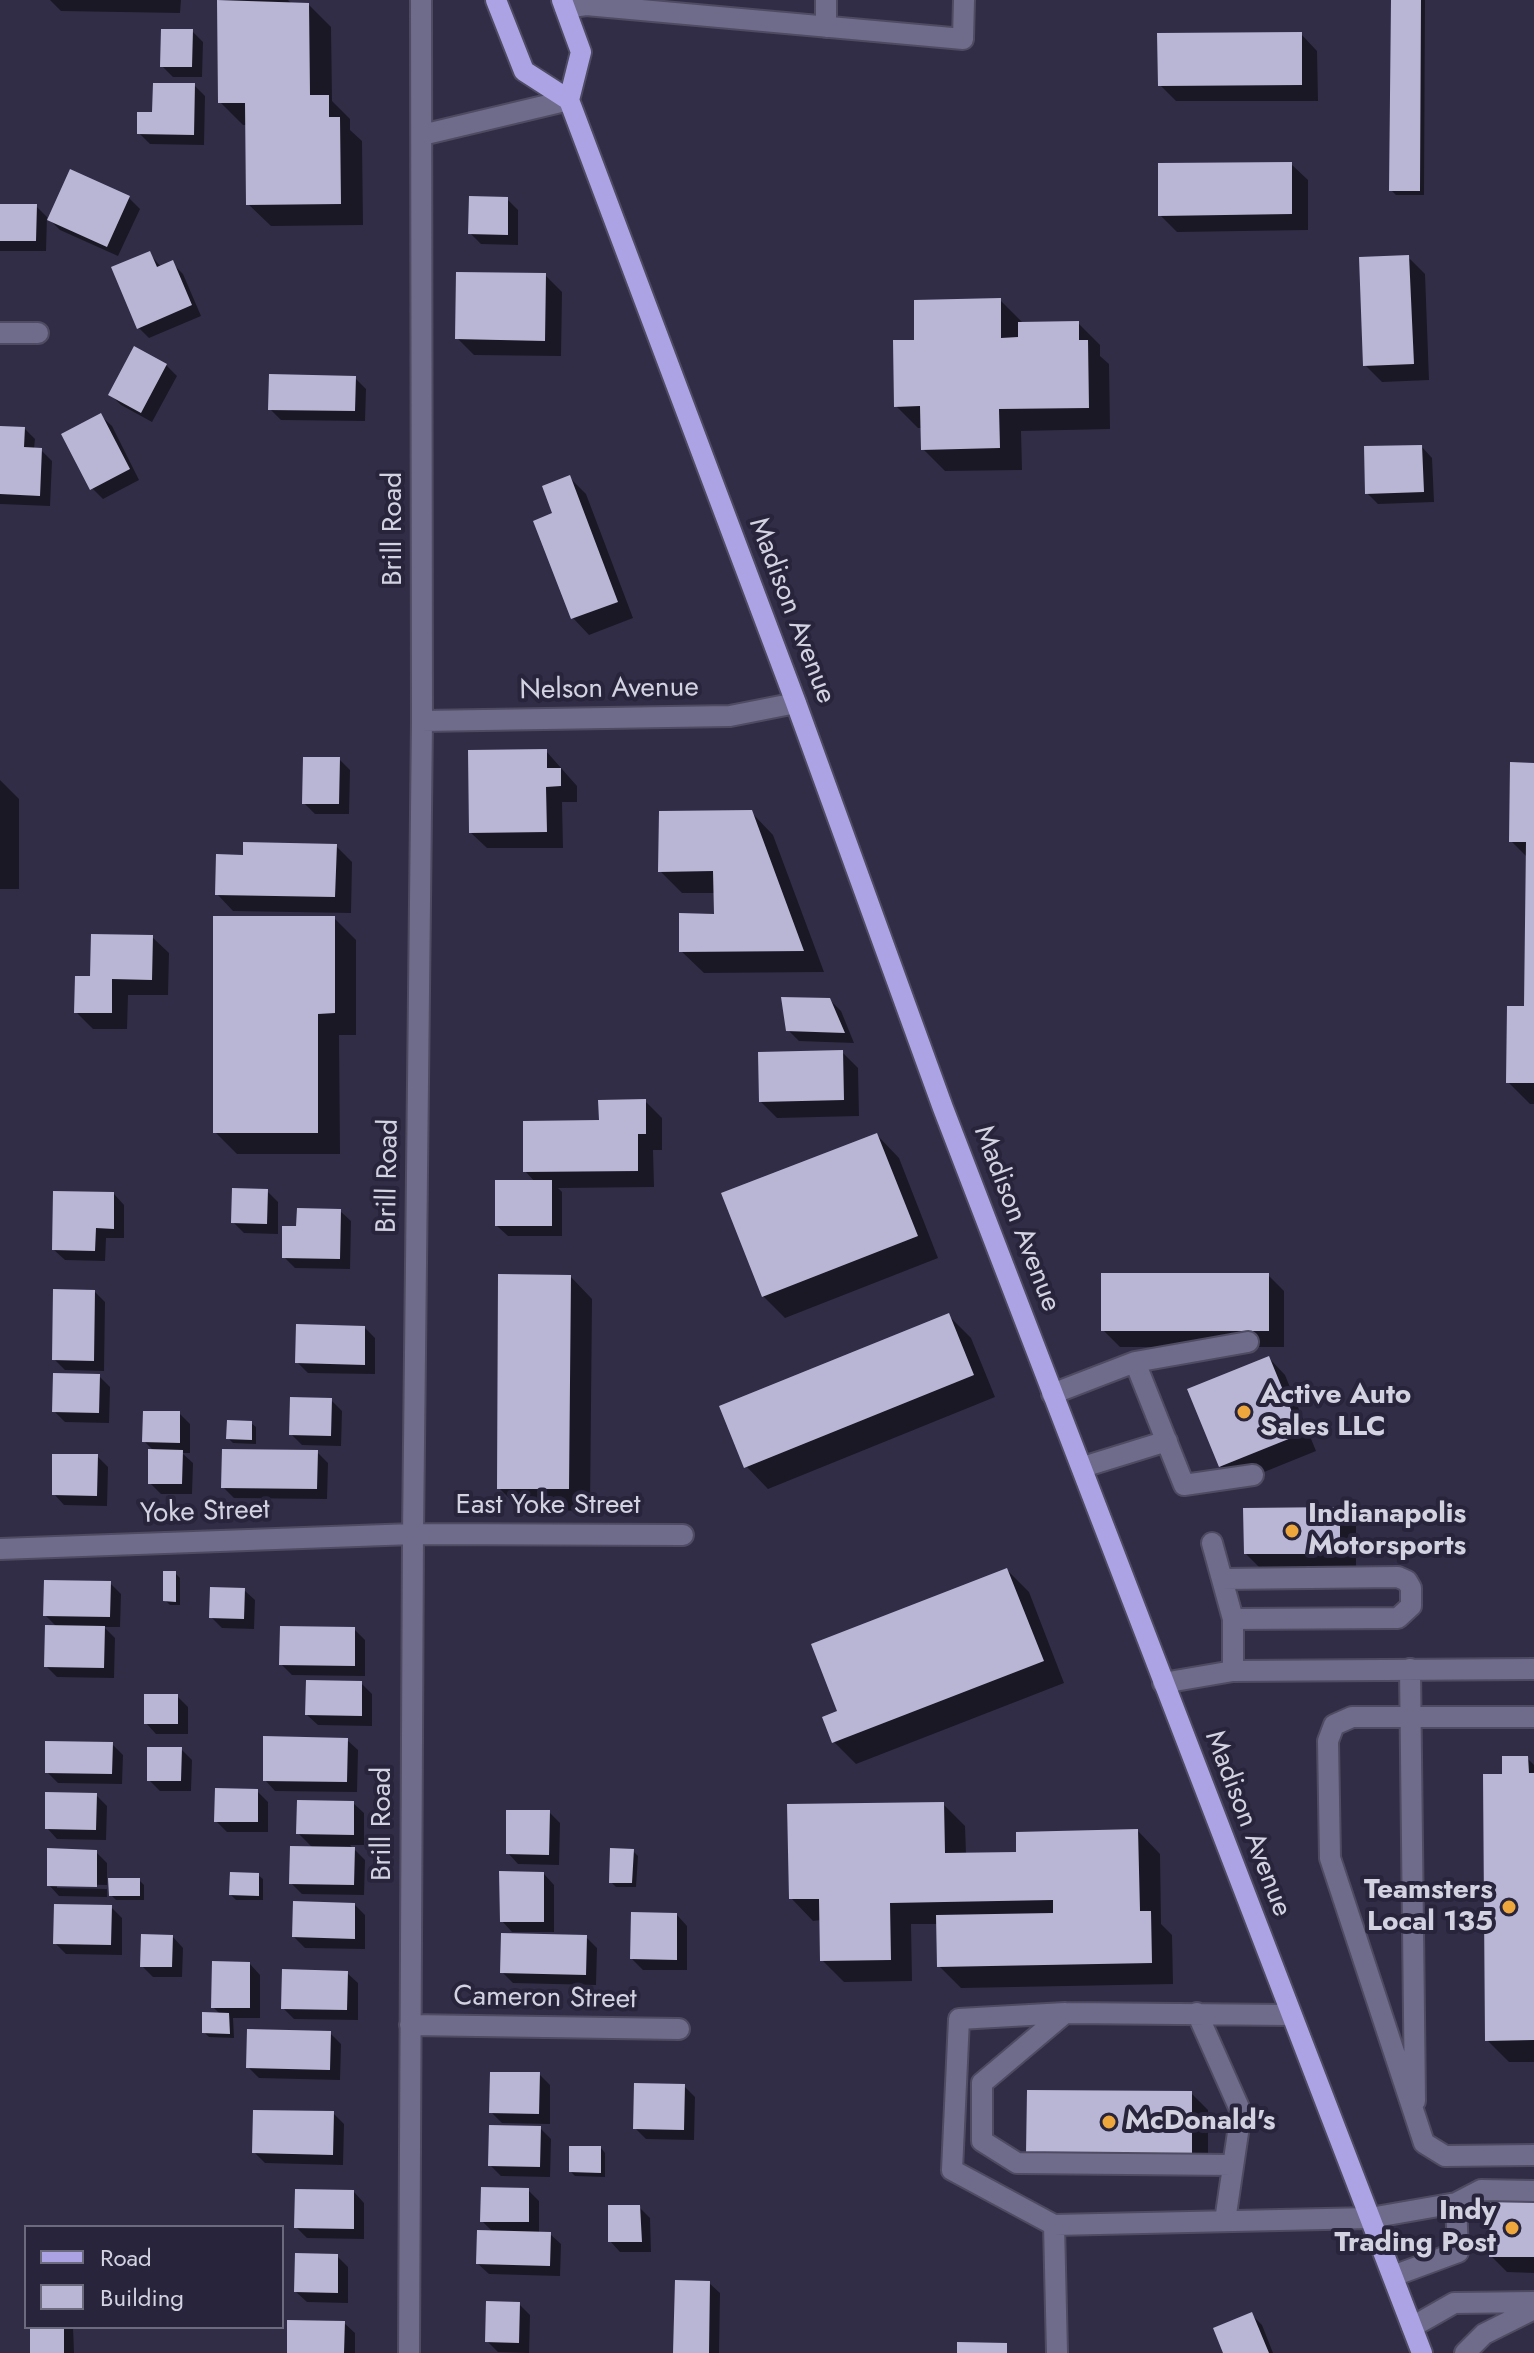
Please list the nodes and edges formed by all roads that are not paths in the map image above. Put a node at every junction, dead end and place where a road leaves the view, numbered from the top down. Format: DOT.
graph roads {
  1 [pos="421,0"];
  2 [pos="496,0"];
  3 [pos="826,0"];
  4 [pos="964,0"];
  5 [pos="564,4"];
  6 [pos="623,4"];
  7 [pos="684,7"];
  8 [pos="826,27"];
  9 [pos="569,100"];
  10 [pos="422,135"];
  11 [pos="0,333"];
  12 [pos="38,333"];
  13 [pos="796,703"];
  14 [pos="422,721"];
  15 [pos="1248,1342"];
  16 [pos="1135,1362"];
  17 [pos="1052,1394"];
  18 [pos="1167,1441"];
  19 [pos="1083,1467"];
  20 [pos="1253,1475"];
  21 [pos="413,1534"];
  22 [pos="683,1535"];
  23 [pos="1212,1543"];
  24 [pos="0,1549"];
  25 [pos="1222,1579"];
  26 [pos="1233,1619"];
  27 [pos="1410,1669"];
  28 [pos="1534,1669"];
  29 [pos="1233,1671"];
  30 [pos="1163,1683"];
  31 [pos="1534,1717"];
  32 [pos="1409,1718"];
  33 [pos="1065,2013"];
  34 [pos="1197,2013"];
  35 [pos="1291,2015"];
  36 [pos="410,2025"];
  37 [pos="679,2029"];
  38 [pos="1415,2123"];
  39 [pos="1534,2155"];
  40 [pos="1233,2165"];
  41 [pos="1534,2191"];
  42 [pos="1456,2203"];
  43 [pos="1370,2218"];
  44 [pos="1225,2221"];
  45 [pos="1054,2225"];
  46 [pos="1393,2276"];
  47 [pos="1534,2302"];
  48 [pos="1534,2309"];
  49 [pos="1412,2327"];
  50 [pos="409,2353"];
  51 [pos="1057,2353"];
  52 [pos="1422,2353"];
  53 [pos="1465,2353"];
  1 -- 10 [label="street, Brill Road"];
  2 -- 9 [label="main road"];
  3 -- 8 [label="street"];
  4 -- 8 [label="street"];
  5 -- 6 [label="street"];
  5 -- 9 [label="main road"];
  6 -- 7 [label="street"];
  7 -- 8 [label="street"];
  9 -- 10 [label="street"];
  9 -- 13 [label="main road, Madison Avenue"];
  10 -- 14 [label="street, Brill Road"];
  11 -- 12 [label="street"];
  13 -- 14 [label="street, Nelson Avenue"];
  13 -- 17 [label="main road, Madison Avenue"];
  14 -- 21 [label="street, Brill Road"];
  15 -- 16 [label="street"];
  16 -- 17 [label="street"];
  16 -- 18 [label="street"];
  17 -- 19 [label="main road, Madison Avenue"];
  18 -- 19 [label="street"];
  18 -- 20 [label="street"];
  19 -- 30 [label="main road, Madison Avenue"];
  21 -- 22 [label="street, East Yoke Street"];
  21 -- 24 [label="street, Yoke Street"];
  21 -- 36 [label="street, Brill Road"];
  23 -- 25 [label="street"];
  25 -- 26 [label="street"];
  25 -- 26 [label="street"];
  26 -- 29 [label="street"];
  27 -- 28 [label="street"];
  27 -- 29 [label="street"];
  27 -- 32 [label="street"];
  29 -- 30 [label="street"];
  30 -- 35 [label="main road, Madison Avenue"];
  31 -- 32 [label="street"];
  32 -- 38 [label="street"];
  32 -- 38 [label="street"];
  33 -- 34 [label="street"];
  33 -- 40 [label="street"];
  33 -- 45 [label="street"];
  34 -- 35 [label="street"];
  34 -- 40 [label="street"];
  35 -- 43 [label="main road, Madison Avenue"];
  36 -- 37 [label="street, Cameron Street"];
  36 -- 50 [label="street, Brill Road"];
  38 -- 39 [label="street"];
  40 -- 44 [label="street"];
  41 -- 42 [label="street"];
  42 -- 43 [label="street"];
  42 -- 46 [label="street"];
  43 -- 44 [label="street"];
  43 -- 46 [label="main road, Madison Avenue"];
  44 -- 45 [label="street"];
  45 -- 51 [label="street"];
  46 -- 49 [label="main road, Madison Avenue"];
  47 -- 49 [label="street"];
  48 -- 53 [label="street"];
  49 -- 52 [label="main road, Madison Avenue"];
}
